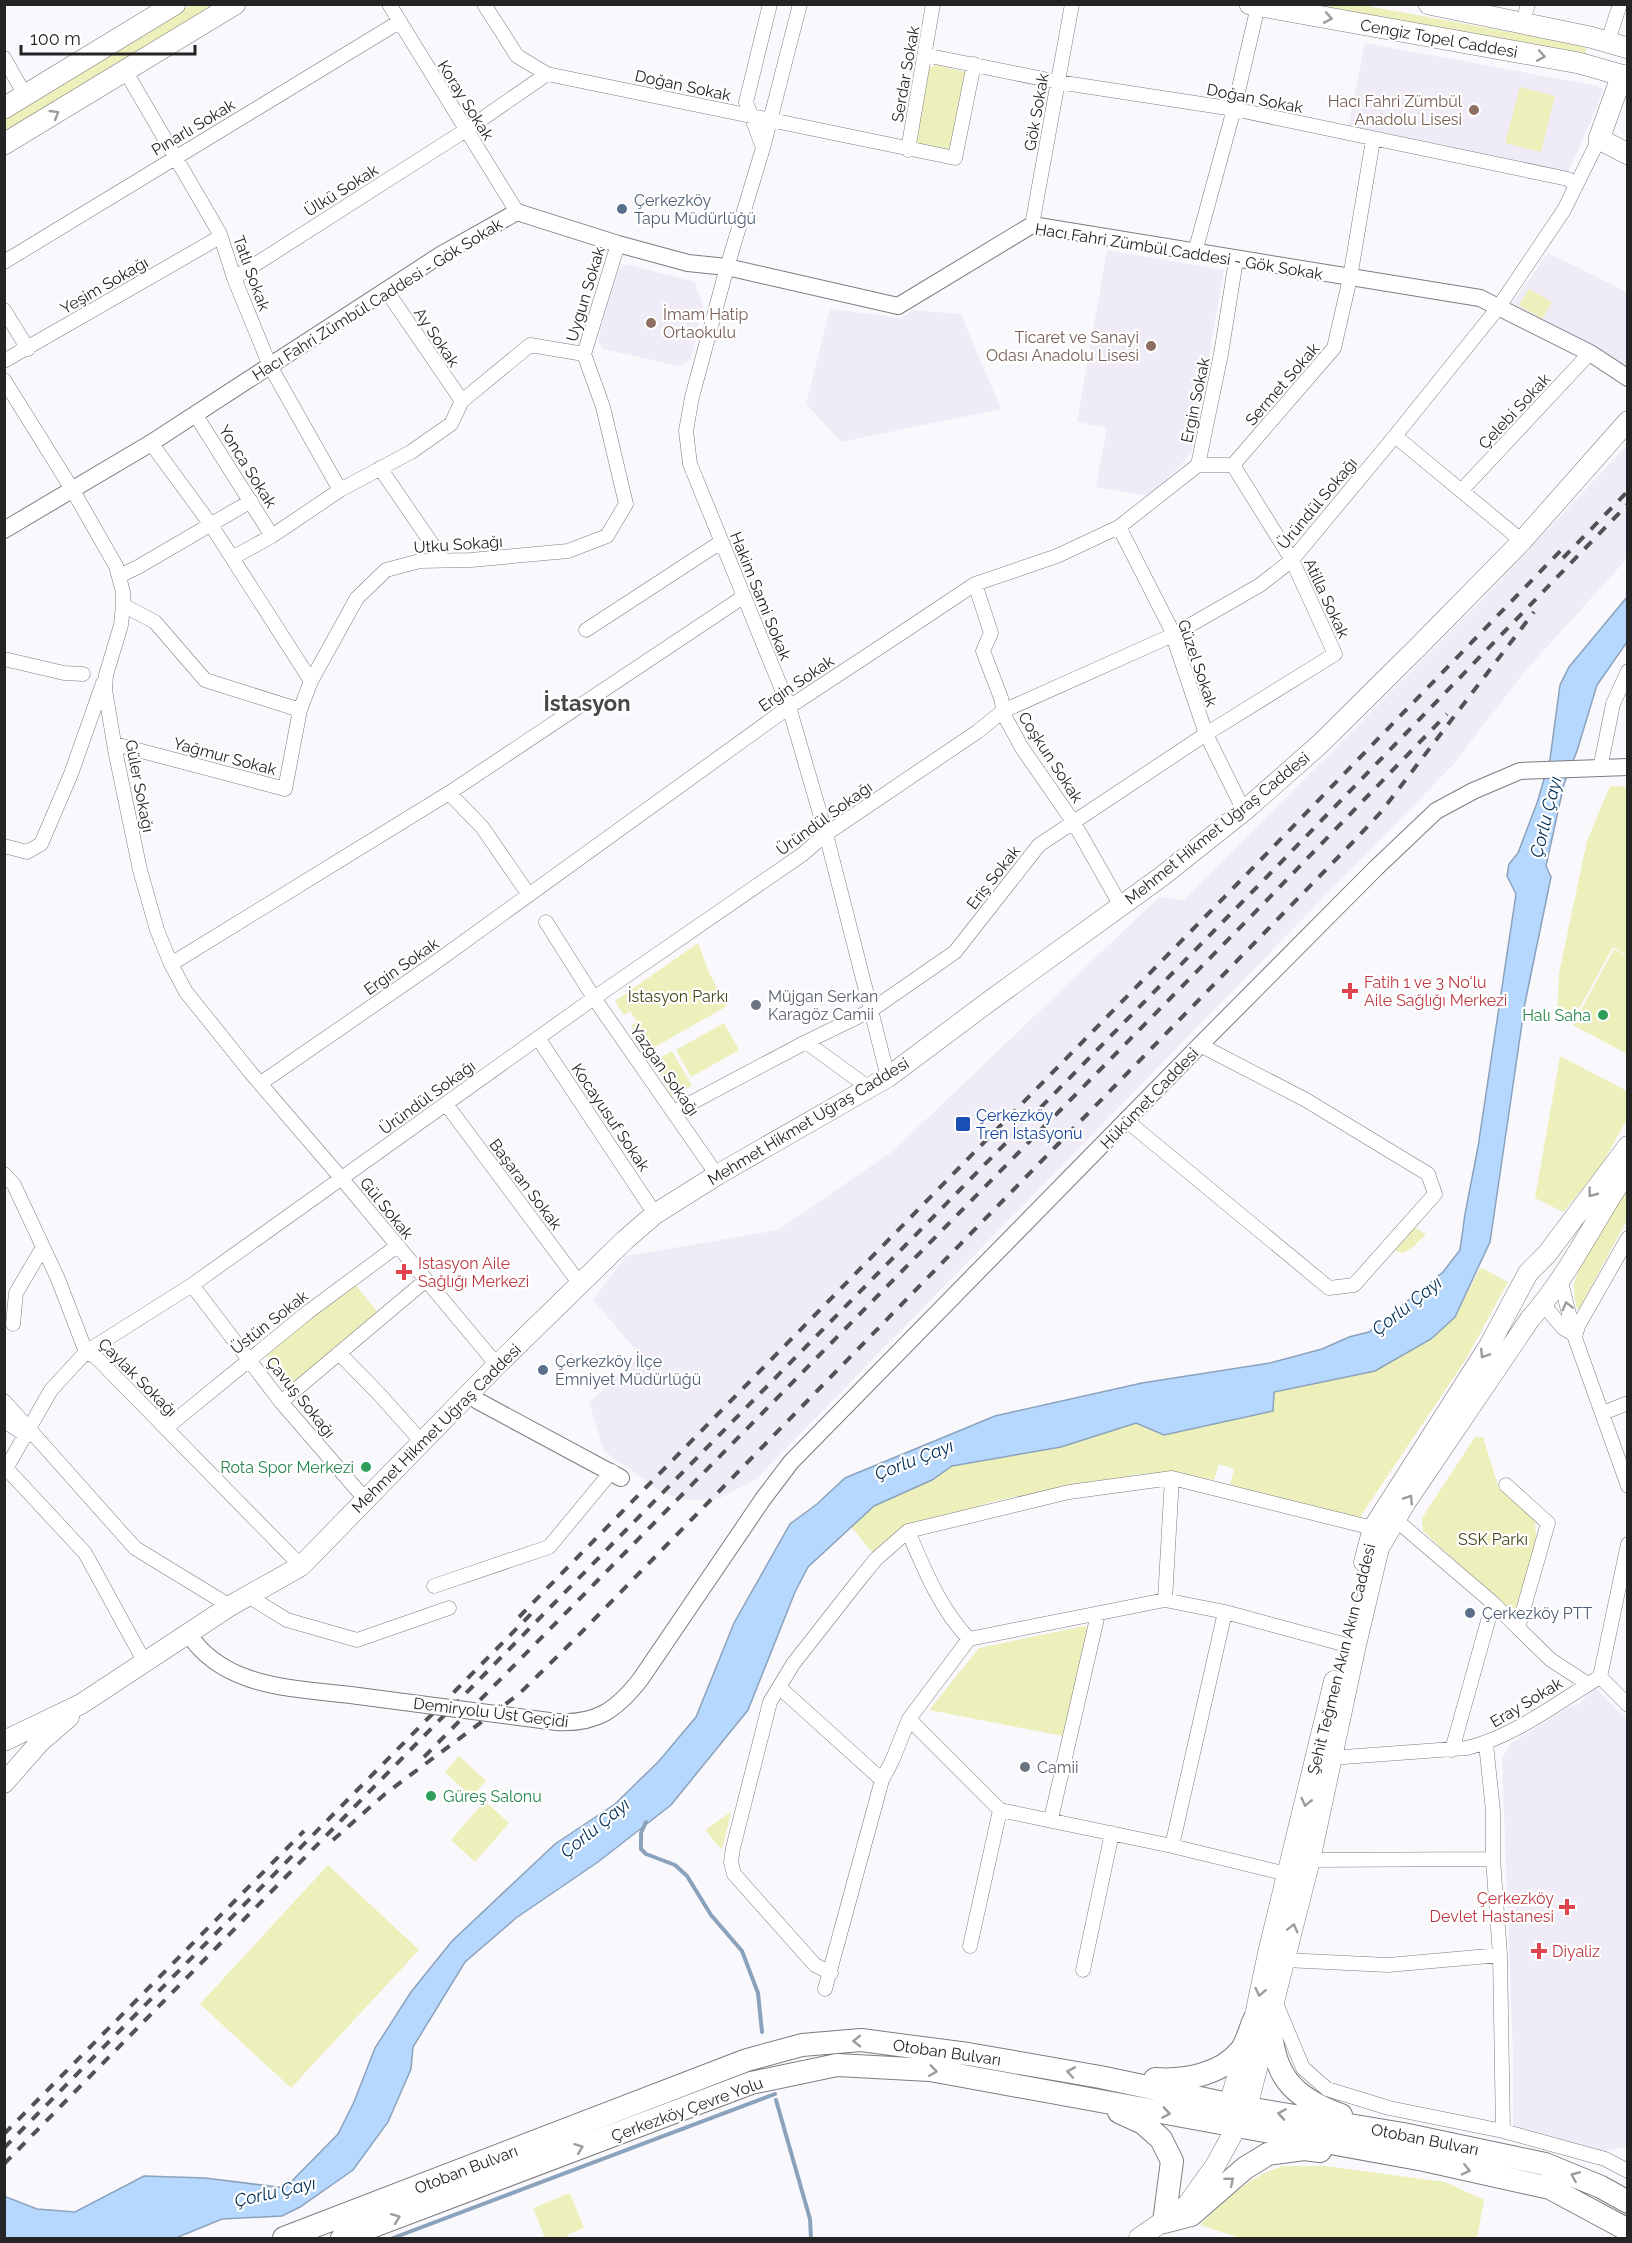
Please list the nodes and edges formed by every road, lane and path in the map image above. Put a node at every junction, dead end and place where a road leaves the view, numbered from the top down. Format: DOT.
graph roads {
  1 [pos="175,4"];
  2 [pos="235,4"];
  3 [pos="389,4"];
  4 [pos="484,4"];
  5 [pos="770,4"];
  6 [pos="800,4"];
  7 [pos="933,4"];
  8 [pos="1072,4"];
  9 [pos="1620,4"];
  10 [pos="1254,5"];
  11 [pos="1441,6"];
  12 [pos="399,22"];
  13 [pos="1620,44"];
  14 [pos="925,55"];
  15 [pos="4,58"];
  16 [pos="974,64"];
  17 [pos="126,72"];
  18 [pos="546,74"];
  19 [pos="1625,76"];
  20 [pos="1058,82"];
  21 [pos="25,95"];
  22 [pos="4,108"];
  23 [pos="1234,109"];
  24 [pos="752,117"];
  25 [pos="770,120"];
  26 [pos="466,130"];
  27 [pos="1599,139"];
  28 [pos="1373,140"];
  29 [pos="4,144"];
  30 [pos="763,148"];
  31 [pos="908,150"];
  32 [pos="1628,154"];
  33 [pos="176,157"];
  34 [pos="1576,186"];
  35 [pos="517,212"];
  36 [pos="1032,225"];
  37 [pos="220,237"];
  38 [pos="618,244"];
  39 [pos="1194,252"];
  40 [pos="1236,260"];
  41 [pos="4,262"];
  42 [pos="727,267"];
  43 [pos="234,278"];
  44 [pos="1350,278"];
  45 [pos="386,290"];
  46 [pos="1498,308"];
  47 [pos="4,310"];
  48 [pos="28,349"];
  49 [pos="1590,353"];
  50 [pos="584,354"];
  51 [pos="4,362"];
  52 [pos="270,366"];
  53 [pos="1628,378"];
  54 [pos="4,380"];
  55 [pos="462,401"];
  56 [pos="195,414"];
  57 [pos="1628,421"];
  58 [pos="1395,436"];
  59 [pos="151,443"];
  60 [pos="1198,465"];
  61 [pos="1233,465"];
  62 [pos="380,468"];
  63 [pos="72,489"];
  64 [pos="340,490"];
  65 [pos="1461,491"];
  66 [pos="251,501"];
  67 [pos="211,525"];
  68 [pos="1119,527"];
  69 [pos="4,530"];
  70 [pos="272,536"];
  71 [pos="1522,541"];
  72 [pos="721,542"];
  73 [pos="232,558"];
  74 [pos="443,560"];
  75 [pos="1292,560"];
  76 [pos="119,576"];
  77 [pos="975,584"];
  78 [pos="743,597"];
  79 [pos="123,605"];
  80 [pos="586,630"];
  81 [pos="1173,635"];
  82 [pos="1335,654"];
  83 [pos="4,658"];
  84 [pos="1628,671"];
  85 [pos="83,674"];
  86 [pos="106,675"];
  87 [pos="311,681"];
  88 [pos="789,707"];
  89 [pos="300,710"];
  90 [pos="1003,711"];
  91 [pos="1206,734"];
  92 [pos="115,744"];
  93 [pos="1628,767"];
  94 [pos="1594,769"];
  95 [pos="449,793"];
  96 [pos="1244,811"];
  97 [pos="1074,823"];
  98 [pos="826,834"];
  99 [pos="4,846"];
  100 [pos="529,895"];
  101 [pos="1121,906"];
  102 [pos="546,922"];
  103 [pos="171,964"];
  104 [pos="594,998"];
  105 [pos="870,1011"];
  106 [pos="538,1038"];
  107 [pos="806,1042"];
  108 [pos="1200,1045"];
  109 [pos="888,1077"];
  110 [pos="256,1078"];
  111 [pos="869,1088"];
  112 [pos="446,1104"];
  113 [pos="674,1112"];
  114 [pos="1127,1121"];
  115 [pos="1628,1146"];
  116 [pos="1628,1170"];
  117 [pos="4,1174"];
  118 [pos="717,1175"];
  119 [pos="342,1179"];
  120 [pos="9,1189"];
  121 [pos="655,1214"];
  122 [pos="1628,1238"];
  123 [pos="397,1246"];
  124 [pos="43,1247"];
  125 [pos="1528,1272"];
  126 [pos="1560,1278"];
  127 [pos="425,1281"];
  128 [pos="580,1284"];
  129 [pos="192,1286"];
  130 [pos="1543,1304"];
  131 [pos="13,1324"];
  132 [pos="1575,1336"];
  133 [pos="86,1352"];
  134 [pos="339,1353"];
  135 [pos="249,1358"];
  136 [pos="496,1365"];
  137 [pos="470,1393"];
  138 [pos="4,1401"];
  139 [pos="281,1402"];
  140 [pos="1628,1403"];
  141 [pos="1603,1413"];
  142 [pos="4,1420"];
  143 [pos="166,1428"];
  144 [pos="28,1433"];
  145 [pos="422,1442"];
  146 [pos="791,1462"];
  147 [pos="5,1470"];
  148 [pos="617,1475"];
  149 [pos="1172,1478"];
  150 [pos="1506,1485"];
  151 [pos="1628,1486"];
  152 [pos="365,1499"];
  153 [pos="1396,1520"];
  154 [pos="1373,1528"];
  155 [pos="908,1531"];
  156 [pos="1628,1544"];
  157 [pos="301,1566"];
  158 [pos="434,1586"];
  159 [pos="248,1596"];
  160 [pos="1165,1600"];
  161 [pos="1493,1603"];
  162 [pos="230,1606"];
  163 [pos="449,1608"];
  164 [pos="1225,1612"];
  165 [pos="1098,1614"];
  166 [pos="1518,1628"];
  167 [pos="188,1633"];
  168 [pos="969,1639"];
  169 [pos="1343,1644"];
  170 [pos="144,1661"];
  171 [pos="1594,1680"];
  172 [pos="779,1687"];
  173 [pos="81,1704"];
  174 [pos="1628,1705"];
  175 [pos="909,1719"];
  176 [pos="6,1737"];
  177 [pos="1486,1744"];
  178 [pos="1452,1750"];
  179 [pos="1330,1758"];
  180 [pos="11,1774"];
  181 [pos="882,1780"];
  182 [pos="1000,1810"];
  183 [pos="1051,1819"];
  184 [pos="1112,1833"];
  185 [pos="1172,1846"];
  186 [pos="1493,1859"];
  187 [pos="1310,1860"];
  188 [pos="1287,1874"];
  189 [pos="970,1946"];
  190 [pos="1500,1955"];
  191 [pos="1285,1960"];
  192 [pos="1083,1970"];
  193 [pos="831,1973"];
  194 [pos="825,1989"];
  195 [pos="1266,2013"];
  196 [pos="1100,2077"];
  197 [pos="1099,2103"];
  198 [pos="1234,2115"];
  199 [pos="1503,2131"];
  200 [pos="1403,2134"];
  201 [pos="1424,2160"];
  202 [pos="1627,2170"];
  203 [pos="1628,2202"];
  204 [pos="1164,2222"];
  205 [pos="1628,2230"];
  206 [pos="284,2238"];
  207 [pos="342,2238"];
  208 [pos="1139,2238"];
  1 -- 21 [label="main road"];
  2 -- 17 [label="main road"];
  3 -- 12 [label="street, Koray Sokak"];
  4 -- 18 [label="street"];
  5 -- 24 [label="street"];
  6 -- 25 [label="street, Hakim Sami Sokak"];
  7 -- 14 [label="street, Serdar Sokak"];
  8 -- 20 [label="street, Gök Sokak"];
  9 -- 13 [label="street"];
  10 -- 19 [label="main road, Cengiz Topel Caddesi, one-way"];
  10 -- 23 [label="street"];
  11 -- 13 [label="main road, Cengiz Topel Caddesi"];
  12 -- 26 [label="street, Koray Sokak"];
  12 -- 33 [label="street, Pınarlı Sokak"];
  14 -- 16 [label="street, Doğan Sokak"];
  14 -- 31 [label="street, Serdar Sokak"];
  15 -- 21 [label="street"];
  16 -- 20 [label="street, Doğan Sokak"];
  16 -- 31 [label="street, Doğan Sokak"];
  29 -- 17 [label="main road, one-way"];
  17 -- 33 [label="street, Tatlı Sokak"];
  18 -- 24 [label="street, Doğan Sokak"];
  18 -- 26 [label="street"];
  19 -- 27 [label="main road"];
  20 -- 23 [label="street, Doğan Sokak"];
  20 -- 36 [label="street, Gök Sokak"];
  21 -- 22 [label="main road"];
  23 -- 28 [label="street, Doğan Sokak"];
  23 -- 39 [label="street"];
  24 -- 25 [label="street, Doğan Sokak"];
  24 -- 30 [label="street"];
  25 -- 30 [label="street, Hakim Sami Sokak"];
  25 -- 31 [label="street, Doğan Sokak"];
  26 -- 35 [label="street, Koray Sokak"];
  26 -- 43 [label="street, Ülkü Sokak"];
  27 -- 32 [label="main road"];
  27 -- 34 [label="street, Üründül Sokağı"];
  28 -- 34 [label="street, Doğan Sokak"];
  28 -- 44 [label="street, Sermet Sokak"];
  30 -- 42 [label="street, Hakim Sami Sokak"];
  33 -- 37 [label="street, Tatlı Sokak"];
  33 -- 41 [label="street, Pınarlı Sokak"];
  34 -- 46 [label="street, Üründül Sokağı"];
  35 -- 38 [label="street, Hacı Fahri Zümbül Caddesi - Gök Sokak"];
  35 -- 45 [label="street, Hacı Fahri Zümbül Caddesi - Gök Sokak"];
  36 -- 39 [label="street, Hacı Fahri Zümbül Caddesi - Gök Sokak"];
  36 -- 42 [label="street, Hacı Fahri Zümbül Caddesi - Gök Sokak"];
  37 -- 43 [label="street, Tatlı Sokak"];
  37 -- 48 [label="street, Yeşim Sokağı"];
  38 -- 42 [label="street, Hacı Fahri Zümbül Caddesi - Gök Sokak"];
  38 -- 50 [label="street, Uygun Sokak"];
  39 -- 40 [label="street, Hacı Fahri Zümbül Caddesi - Gök Sokak"];
  40 -- 44 [label="street, Hacı Fahri Zümbül Caddesi - Gök Sokak"];
  40 -- 60 [label="street, Ergin Sokak"];
  42 -- 72 [label="street, Hakim Sami Sokak"];
  43 -- 52 [label="street, Tatlı Sokak"];
  44 -- 46 [label="street, Hacı Fahri Zümbül Caddesi - Gök Sokak"];
  44 -- 61 [label="street, Sermet Sokak"];
  45 -- 52 [label="street, Hacı Fahri Zümbül Caddesi - Gök Sokak"];
  45 -- 55 [label="street, Ay Sokak"];
  46 -- 49 [label="street, Hacı Fahri Zümbül Caddesi - Gök Sokak"];
  46 -- 58 [label="street, Üründül Sokağı"];
  47 -- 48 [label="street"];
  48 -- 51 [label="street, Yeşim Sokağı"];
  49 -- 53 [label="street, Hacı Fahri Zümbül Caddesi - Gök Sokak"];
  49 -- 65 [label="street, Çelebi Sokak"];
  50 -- 55 [label="street"];
  50 -- 74 [label="street, Utku Sokağı"];
  52 -- 56 [label="street, Hacı Fahri Zümbül Caddesi - Gök Sokak"];
  52 -- 64 [label="street, Tatlı Sokak"];
  54 -- 63 [label="street"];
  55 -- 62 [label="street"];
  56 -- 59 [label="street, Hacı Fahri Zümbül Caddesi - Gök Sokak"];
  56 -- 66 [label="street, Yonca Sokak"];
  57 -- 71 [label="main road, Mehmet Hikmet Uğraş Caddesi"];
  58 -- 65 [label="street"];
  58 -- 75 [label="street, Üründül Sokağı"];
  59 -- 63 [label="street, Hacı Fahri Zümbül Caddesi - Gök Sokak"];
  59 -- 67 [label="street"];
  60 -- 61 [label="street"];
  60 -- 68 [label="street, Ergin Sokak"];
  61 -- 75 [label="street, Atilla Sokak"];
  62 -- 64 [label="street"];
  62 -- 74 [label="street"];
  63 -- 69 [label="street, Hacı Fahri Zümbül Caddesi - Gök Sokak"];
  63 -- 76 [label="street, Güler Sokağı"];
  64 -- 70 [label="street"];
  65 -- 71 [label="street"];
  66 -- 67 [label="street"];
  66 -- 70 [label="street, Yonca Sokak"];
  67 -- 73 [label="street"];
  67 -- 76 [label="street"];
  68 -- 77 [label="street, Ergin Sokak"];
  68 -- 81 [label="street, Güzel Sokak"];
  70 -- 73 [label="street"];
  71 -- 96 [label="main road, Mehmet Hikmet Uğraş Caddesi"];
  72 -- 78 [label="street, Hakim Sami Sokak"];
  72 -- 80 [label="street"];
  73 -- 87 [label="street"];
  74 -- 87 [label="street, Utku Sokağı"];
  75 -- 81 [label="street, Üründül Sokağı"];
  75 -- 82 [label="street, Atilla Sokak"];
  76 -- 79 [label="street, Güler Sokağı"];
  77 -- 88 [label="street, Ergin Sokak"];
  77 -- 90 [label="street, Coşkun Sokak"];
  78 -- 88 [label="street, Hakim Sami Sokak"];
  78 -- 95 [label="street"];
  79 -- 86 [label="street, Güler Sokağı"];
  79 -- 89 [label="street"];
  81 -- 90 [label="street, Üründül Sokağı"];
  81 -- 91 [label="street, Güzel Sokak"];
  82 -- 91 [label="street, Eriş Sokak"];
  83 -- 85 [label="street"];
  84 -- 94 [label="street"];
  86 -- 92 [label="street, Güler Sokağı"];
  86 -- 99 [label="street"];
  87 -- 89 [label="street, Utku Sokağı"];
  88 -- 98 [label="street, Hakim Sami Sokak"];
  88 -- 100 [label="street, Ergin Sokak"];
  89 -- 92 [label="street, Yağmur Sokak"];
  90 -- 97 [label="street, Coşkun Sokak"];
  90 -- 98 [label="street, Üründül Sokağı"];
  91 -- 96 [label="street, Güzel Sokak"];
  91 -- 97 [label="street, Eriş Sokak"];
  92 -- 103 [label="street, Güler Sokağı"];
  93 -- 94 [label="street"];
  94 -- 108 [label="street, Hükümet Caddesi"];
  95 -- 100 [label="street"];
  95 -- 103 [label="street"];
  96 -- 101 [label="main road, Mehmet Hikmet Uğraş Caddesi"];
  97 -- 101 [label="street, Coşkun Sokak"];
  97 -- 105 [label="street, Eriş Sokak"];
  98 -- 104 [label="street, Üründül Sokağı"];
  98 -- 105 [label="street, Hakim Sami Sokak"];
  100 -- 110 [label="street, Ergin Sokak"];
  101 -- 109 [label="main road, Mehmet Hikmet Uğraş Caddesi"];
  102 -- 104 [label="street, Yazgan Sokağı"];
  103 -- 110 [label="street, Güler Sokağı"];
  104 -- 106 [label="street, Üründül Sokağı"];
  104 -- 113 [label="street, Yazgan Sokağı"];
  105 -- 107 [label="street, Eriş Sokak"];
  105 -- 109 [label="street, Hakim Sami Sokak"];
  106 -- 112 [label="street, Üründül Sokağı"];
  106 -- 121 [label="street, Kocayusuf Sokak"];
  107 -- 111 [label="street"];
  107 -- 113 [label="street, Eriş Sokak"];
  108 -- 114 [label="street, Hükümet Caddesi"];
  108 -- 114 [label="street"];
  109 -- 111 [label="main road, Mehmet Hikmet Uğraş Caddesi"];
  110 -- 119 [label="street, Gül Sokak"];
  111 -- 118 [label="main road, Mehmet Hikmet Uğraş Caddesi"];
  112 -- 119 [label="street, Üründül Sokağı"];
  112 -- 128 [label="street, Başaran Sokak"];
  113 -- 118 [label="street, Yazgan Sokağı"];
  114 -- 146 [label="street, Hükümet Caddesi"];
  115 -- 125 [label="main road, Şehit Teğmen Akın Akın Caddesi, one-way"];
  116 -- 126 [label="main road"];
  117 -- 120 [label="street, Çaylak Sokağı"];
  118 -- 121 [label="main road, Mehmet Hikmet Uğraş Caddesi"];
  119 -- 123 [label="street, Gül Sokak"];
  119 -- 129 [label="street, Üründül Sokağı"];
  120 -- 124 [label="street, Çaylak Sokağı"];
  121 -- 128 [label="main road, Mehmet Hikmet Uğraş Caddesi"];
  122 -- 132 [label="street"];
  123 -- 127 [label="street, Gül Sokak"];
  123 -- 135 [label="street, Üstün Sokak"];
  124 -- 131 [label="street"];
  124 -- 133 [label="street, Çaylak Sokağı"];
  125 -- 126 [label="main road"];
  125 -- 130 [label="main road"];
  125 -- 154 [label="main road, Şehit Teğmen Akın Akın Caddesi, one-way"];
  126 -- 130 [label="main road, Şehit Teğmen Akın Akın Caddesi"];
  132 -- 126 [label="street, one-way"];
  127 -- 134 [label="street"];
  127 -- 136 [label="street, Gül Sokak"];
  128 -- 136 [label="main road, Mehmet Hikmet Uğraş Caddesi"];
  129 -- 133 [label="street, Üründül Sokağı"];
  129 -- 135 [label="street, Çavuş Sokağı"];
  130 -- 132 [label="street"];
  153 -- 130 [label="main road, Şehit Teğmen Akın Akın Caddesi, one-way"];
  132 -- 141 [label="street"];
  133 -- 143 [label="street, Çaylak Sokağı"];
  133 -- 144 [label="street, Üründül Sokağı"];
  134 -- 139 [label="street"];
  134 -- 145 [label="street"];
  135 -- 139 [label="street, Çavuş Sokağı"];
  135 -- 143 [label="street, Üstün Sokak"];
  136 -- 137 [label="main road, Mehmet Hikmet Uğraş Caddesi"];
  137 -- 145 [label="main road, Mehmet Hikmet Uğraş Caddesi"];
  137 -- 148 [label="street"];
  138 -- 144 [label="street"];
  139 -- 152 [label="street, Çavuş Sokağı"];
  140 -- 141 [label="street"];
  141 -- 151 [label="street"];
  142 -- 144 [label="street"];
  143 -- 157 [label="street, Çaylak Sokağı"];
  144 -- 147 [label="street, Üründül Sokağı"];
  144 -- 162 [label="street"];
  145 -- 152 [label="main road, Mehmet Hikmet Uğraş Caddesi"];
  146 -- 167 [label="street, Demiryolu Üst Geçidi, bridge"];
  147 -- 170 [label="street"];
  148 -- 158 [label="street"];
  149 -- 154 [label="street"];
  149 -- 155 [label="street"];
  149 -- 160 [label="street"];
  150 -- 166 [label="street"];
  152 -- 157 [label="main road, Mehmet Hikmet Uğraş Caddesi"];
  153 -- 161 [label="street"];
  153 -- 179 [label="main road, Şehit Teğmen Akın Akın Caddesi"];
  154 -- 169 [label="main road, Şehit Teğmen Akın Akın Caddesi"];
  155 -- 168 [label="street"];
  155 -- 172 [label="street"];
  156 -- 171 [label="street"];
  157 -- 159 [label="main road, Mehmet Hikmet Uğraş Caddesi"];
  159 -- 162 [label="main road, Mehmet Hikmet Uğraş Caddesi"];
  159 -- 163 [label="street"];
  160 -- 164 [label="street"];
  160 -- 165 [label="street"];
  161 -- 166 [label="street"];
  161 -- 178 [label="street"];
  162 -- 167 [label="main road, Mehmet Hikmet Uğraş Caddesi"];
  164 -- 169 [label="street"];
  164 -- 185 [label="street"];
  165 -- 168 [label="street"];
  165 -- 183 [label="street"];
  166 -- 171 [label="street"];
  167 -- 170 [label="main road, Mehmet Hikmet Uğraş Caddesi"];
  168 -- 175 [label="street"];
  169 -- 188 [label="main road, Şehit Teğmen Akın Akın Caddesi, one-way"];
  170 -- 173 [label="main road, Mehmet Hikmet Uğraş Caddesi"];
  171 -- 174 [label="street"];
  171 -- 177 [label="street, Eray Sokak"];
  172 -- 181 [label="street"];
  172 -- 193 [label="street"];
  173 -- 176 [label="main road, Mehmet Hikmet Uğraş Caddesi"];
  173 -- 180 [label="main road, Mehmet Hikmet Uğraş Caddesi"];
  175 -- 181 [label="street"];
  175 -- 182 [label="street"];
  176 -- 180 [label="main road"];
  177 -- 178 [label="street, Eray Sokak"];
  177 -- 186 [label="street"];
  178 -- 179 [label="street, Eray Sokak"];
  179 -- 187 [label="main road, Şehit Teğmen Akın Akın Caddesi"];
  181 -- 193 [label="street"];
  182 -- 183 [label="street"];
  182 -- 189 [label="street"];
  183 -- 184 [label="street"];
  184 -- 185 [label="street"];
  184 -- 192 [label="street"];
  185 -- 188 [label="street"];
  186 -- 187 [label="street"];
  186 -- 190 [label="street"];
  191 -- 187 [label="main road, Şehit Teğmen Akın Akın Caddesi, one-way"];
  188 -- 195 [label="main road, Şehit Teğmen Akın Akın Caddesi, one-way"];
  190 -- 191 [label="street"];
  190 -- 199 [label="street"];
  191 -- 195 [label="main road, Şehit Teğmen Akın Akın Caddesi"];
  193 -- 194 [label="street"];
  195 -- 196 [label="highway"];
  195 -- 198 [label="main road, Şehit Teğmen Akın Akın Caddesi"];
  195 -- 199 [label="street"];
  195 -- 200 [label="highway"];
  196 -- 198 [label="highway, Otoban Bulvarı"];
  196 -- 206 [label="highway, Otoban Bulvarı, one-way"];
  197 -- 198 [label="highway, Çerkezköy Çevre Yolu, one-way"];
  197 -- 204 [label="highway"];
  207 -- 197 [label="highway, Çerkezköy Çevre Yolu, one-way"];
  200 -- 198 [label="highway, Otoban Bulvarı, one-way"];
  198 -- 201 [label="highway, Otoban Bulvarı"];
  198 -- 204 [label="main road, Şehit Teğmen Akın Akın Caddesi"];
  199 -- 202 [label="street"];
  203 -- 200 [label="highway, Otoban Bulvarı, one-way"];
  204 -- 201 [label="highway, one-way"];
  201 -- 205 [label="highway, Otoban Bulvarı, one-way"];
  204 -- 208 [label="main road"];
}
